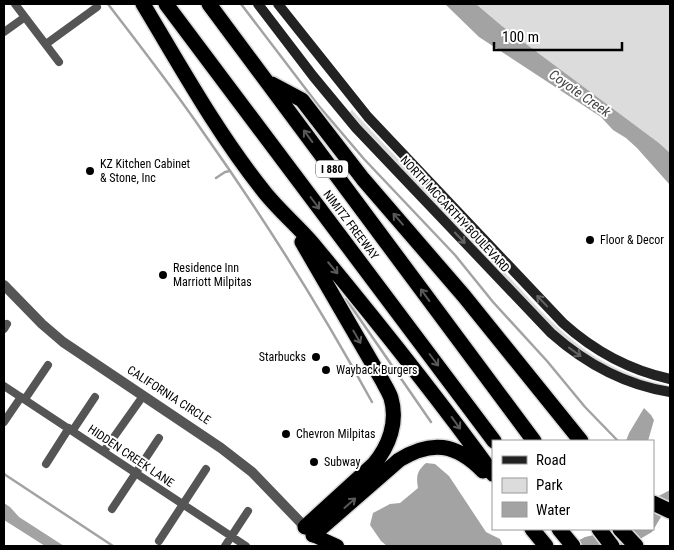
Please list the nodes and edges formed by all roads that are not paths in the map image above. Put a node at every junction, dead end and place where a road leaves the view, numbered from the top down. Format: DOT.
graph roads {
  1 [pos="15,4"];
  2 [pos="143,4"];
  3 [pos="166,4"];
  4 [pos="209,4"];
  5 [pos="258,4"];
  6 [pos="278,4"];
  7 [pos="97,7"];
  8 [pos="24,17"];
  9 [pos="4,32"];
  10 [pos="46,44"];
  11 [pos="59,62"];
  12 [pos="268,82"];
  13 [pos="438,191"];
  14 [pos="427,202"];
  15 [pos="288,219"];
  16 [pos="4,285"];
  17 [pos="454,334"];
  18 [pos="48,365"];
  19 [pos="670,379"];
  20 [pos="4,386"];
  21 [pos="670,392"];
  22 [pos="143,396"];
  23 [pos="95,397"];
  24 [pos="23,398"];
  25 [pos="4,422"];
  26 [pos="71,429"];
  27 [pos="159,438"];
  28 [pos="493,440"];
  29 [pos="533,440"];
  30 [pos="544,440"];
  31 [pos="580,440"];
  32 [pos="104,451"];
  33 [pos="46,464"];
  34 [pos="206,469"];
  35 [pos="492,473"];
  36 [pos="135,474"];
  37 [pos="492,482"];
  38 [pos="654,504"];
  39 [pos="183,505"];
  40 [pos="112,509"];
  41 [pos="248,511"];
  42 [pos="670,511"];
  43 [pos="560,530"];
  44 [pos="600,530"];
  45 [pos="621,530"];
  46 [pos="312,536"];
  47 [pos="231,537"];
  48 [pos="159,541"];
  49 [pos="225,546"];
  50 [pos="246,546"];
  51 [pos="337,546"];
  52 [pos="573,546"];
  53 [pos="612,546"];
  54 [pos="636,546"];
  1 -- 8 [label="street"];
  2 -- 15 [label="highway"];
  3 -- 28 [label="highway, NIMITZ FREEWAY / I 880, one-way"];
  4 -- 12 [label="highway, NIMITZ FREEWAY / I 880"];
  5 -- 14 [label="main road, NORTH MCCARTHY BOULEVARD"];
  6 -- 13 [label="main road, NORTH MCCARTHY BOULEVARD"];
  7 -- 10 [label="street"];
  8 -- 9 [label="street"];
  8 -- 10 [label="street"];
  10 -- 11 [label="street"];
  17 -- 12 [label="highway, NIMITZ FREEWAY / I 880, one-way"];
  31 -- 12 [label="highway, one-way"];
  13 -- 14 [label="main road"];
  19 -- 13 [label="main road, NORTH MCCARTHY BOULEVARD, one-way"];
  14 -- 21 [label="main road, NORTH MCCARTHY BOULEVARD, one-way"];
  15 -- 35 [label="highway, one-way"];
  15 -- 46 [label="highway, one-way"];
  16 -- 22 [label="street, CALIFORNIA CIRCLE"];
  17 -- 29 [label="highway, NIMITZ FREEWAY / I 880"];
  17 -- 30 [label="highway"];
  18 -- 24 [label="street"];
  20 -- 24 [label="street, HIDDEN CREEK LANE"];
  22 -- 32 [label="street"];
  22 -- 46 [label="street, CALIFORNIA CIRCLE"];
  23 -- 26 [label="street"];
  24 -- 25 [label="street"];
  24 -- 26 [label="street, HIDDEN CREEK LANE"];
  26 -- 32 [label="street, HIDDEN CREEK LANE"];
  26 -- 33 [label="street"];
  27 -- 36 [label="street"];
  32 -- 36 [label="street, HIDDEN CREEK LANE"];
  34 -- 39 [label="street"];
  36 -- 39 [label="street, HIDDEN CREEK LANE"];
  36 -- 40 [label="street"];
  46 -- 37 [label="highway, one-way"];
  38 -- 42 [label="highway"];
  39 -- 47 [label="street, HIDDEN CREEK LANE"];
  39 -- 48 [label="street"];
  41 -- 47 [label="street"];
  43 -- 52 [label="highway"];
  44 -- 53 [label="highway"];
  45 -- 54 [label="highway"];
  46 -- 51 [label="highway, CALIFORNIA CIRCLE"];
  47 -- 49 [label="street"];
  47 -- 50 [label="street, HIDDEN CREEK LANE"];
}
